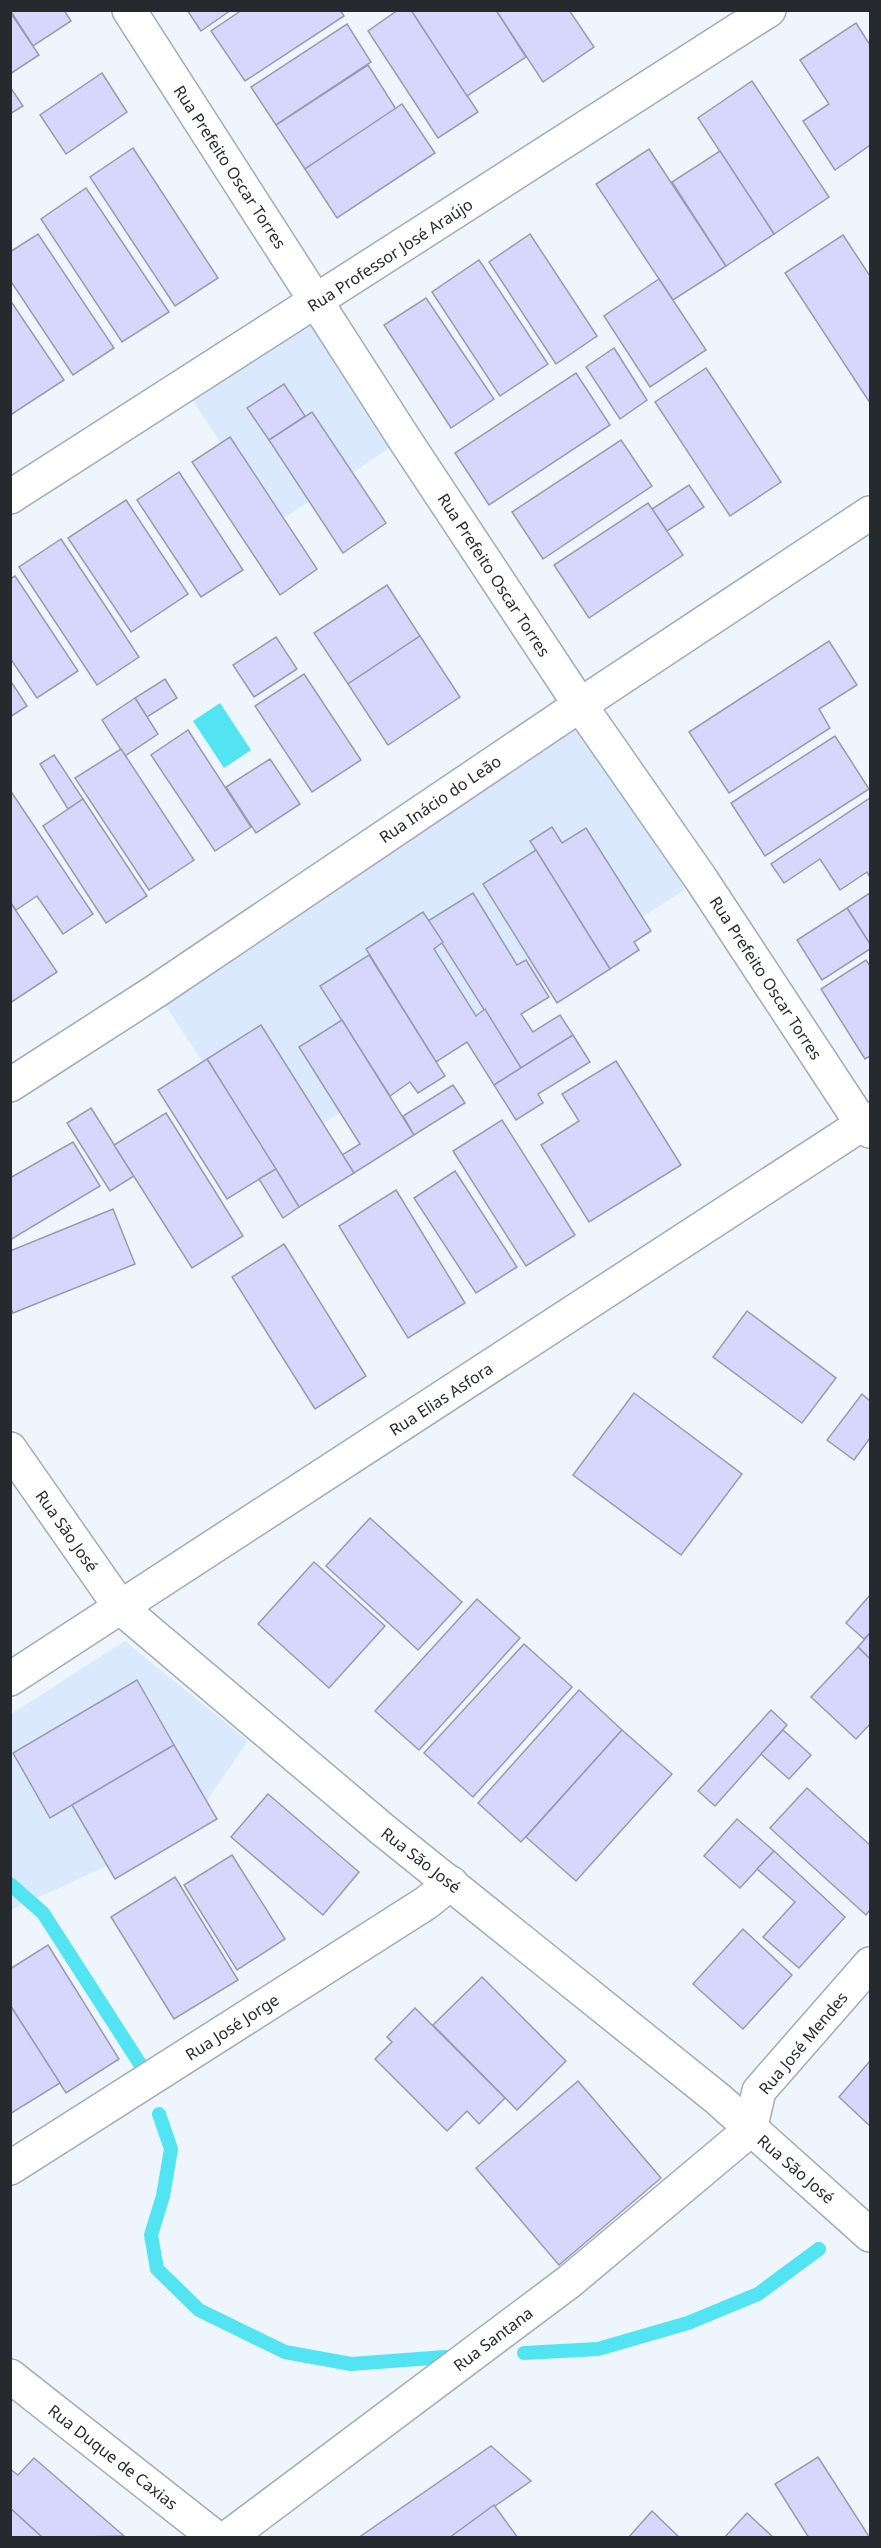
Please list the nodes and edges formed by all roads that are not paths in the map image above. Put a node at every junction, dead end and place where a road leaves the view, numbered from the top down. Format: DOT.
graph roads {
  1 [pos="129,10"];
  2 [pos="769,10"];
  3 [pos="317,302"];
  4 [pos="10,497"];
  5 [pos="870,513"];
  6 [pos="580,705"];
  7 [pos="10,1085"];
  8 [pos="868,1125"];
  9 [pos="10,1449"];
  10 [pos="121,1608"];
  11 [pos="10,1679"];
  12 [pos="451,1883"];
  13 [pos="870,1964"];
  14 [pos="750,2130"];
  15 [pos="10,2168"];
  16 [pos="870,2235"];
  17 [pos="10,2376"];
  18 [pos="216,2538"];
  19 [pos="227,2538"];
  1 -- 3 [label="street, Rua Prefeito Oscar Torres"];
  2 -- 3 [label="street, Rua Professor José Araújo"];
  3 -- 4 [label="street, Rua Professor José Araújo"];
  3 -- 6 [label="street, Rua Prefeito Oscar Torres"];
  5 -- 6 [label="street, Rua Inácio do Leão"];
  6 -- 7 [label="street, Rua Inácio do Leão"];
  6 -- 8 [label="street, Rua Prefeito Oscar Torres"];
  8 -- 10 [label="street, Rua Elias Asfora"];
  9 -- 10 [label="street, Rua São José"];
  10 -- 11 [label="street, Rua Elias Asfora"];
  10 -- 12 [label="street, Rua São José"];
  12 -- 14 [label="street, Rua São José"];
  12 -- 15 [label="street, Rua José Jorge"];
  13 -- 14 [label="street, Rua José Mendes"];
  14 -- 16 [label="street, Rua São José"];
  14 -- 19 [label="street, Rua Santana"];
  17 -- 18 [label="street, Rua Duque de Caxias"];
}
